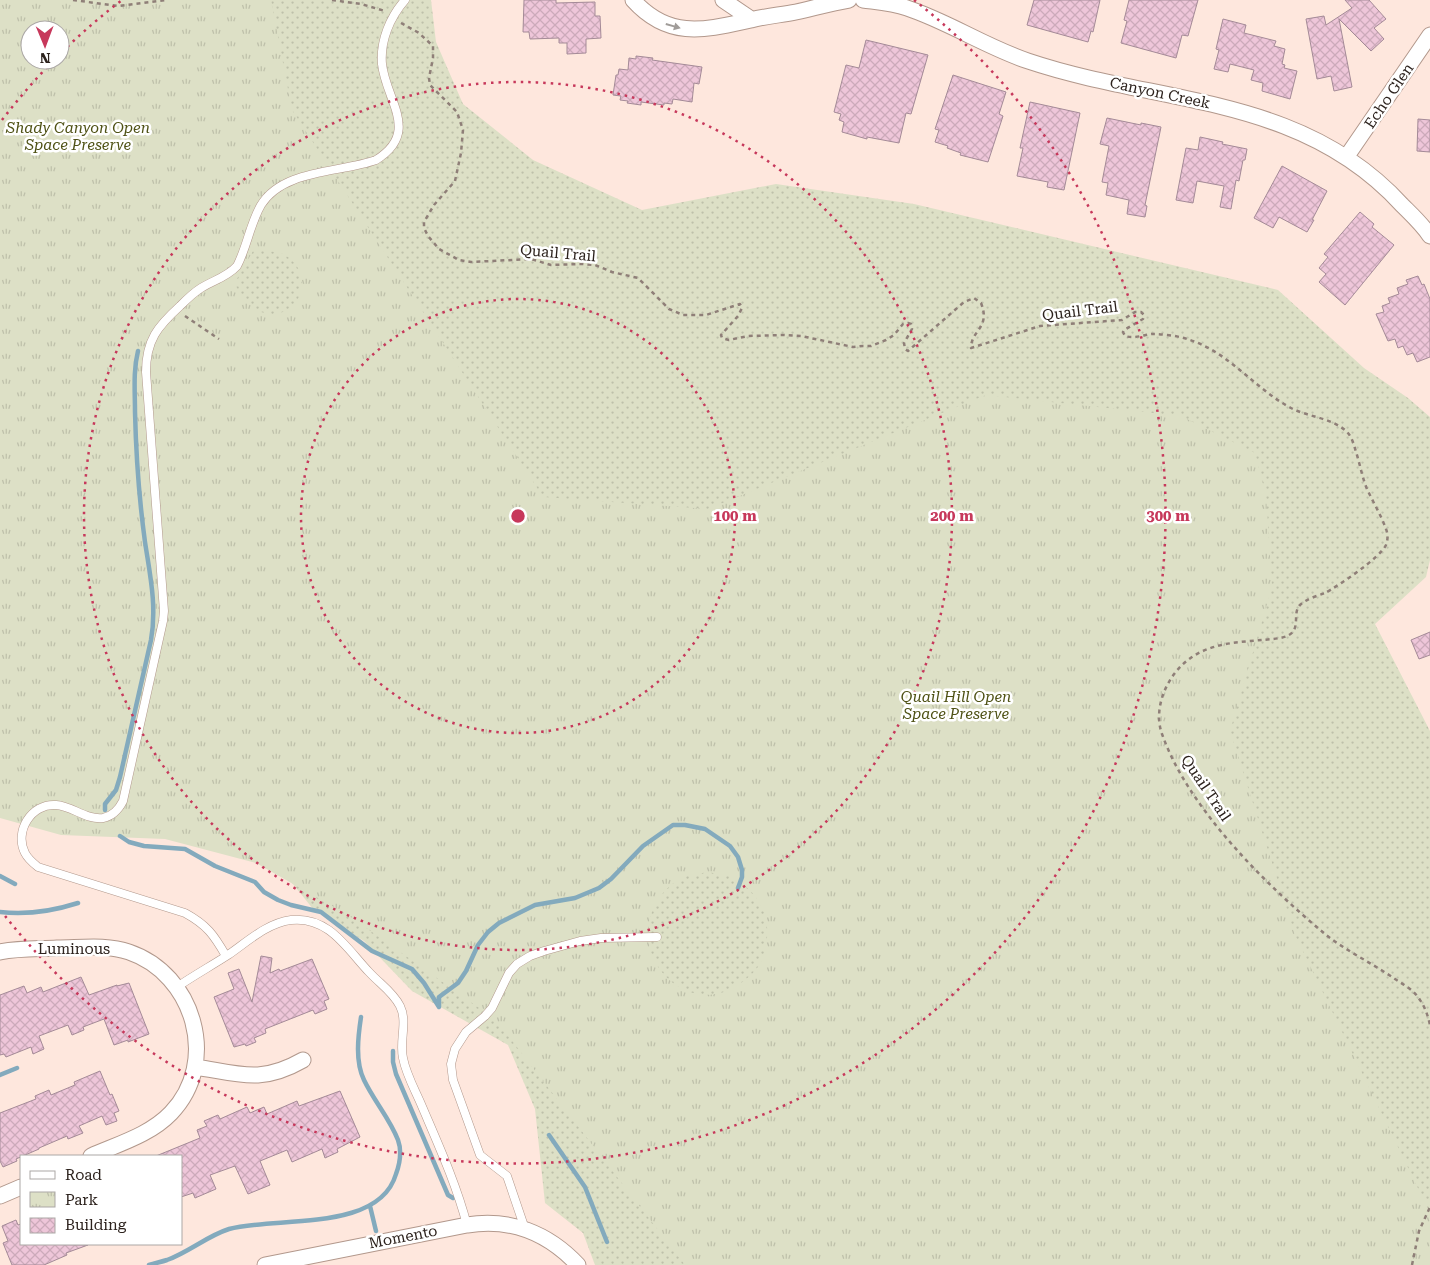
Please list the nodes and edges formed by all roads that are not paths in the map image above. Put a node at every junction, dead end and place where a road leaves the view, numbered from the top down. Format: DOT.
graph roads {
  1 [pos="405,0"];
  2 [pos="633,0"];
  3 [pos="723,0"];
  4 [pos="849,0"];
  5 [pos="862,0"];
  6 [pos="751,20"];
  7 [pos="1430,35"];
  8 [pos="1347,156"];
  9 [pos="1430,236"];
  10 [pos="657,937"];
  11 [pos="0,952"];
  12 [pos="226,956"];
  13 [pos="177,987"];
  14 [pos="303,1060"];
  15 [pos="196,1066"];
  16 [pos="93,1155"];
  17 [pos="20,1187"];
  18 [pos="0,1196"];
  19 [pos="467,1225"];
  20 [pos="525,1229"];
  21 [pos="265,1265"];
  22 [pos="578,1265"];
  1 -- 12 [label="lane"];
  2 -- 6 [label="street, one-way"];
  3 -- 6 [label="street"];
  4 -- 6 [label="street"];
  5 -- 8 [label="street, Canyon Creek"];
  7 -- 8 [label="street, Echo Glen"];
  8 -- 9 [label="street, Canyon Creek"];
  10 -- 20 [label="lane"];
  11 -- 13 [label="street, Luminous"];
  12 -- 13 [label="lane"];
  12 -- 19 [label="lane"];
  13 -- 15 [label="street, Luminous"];
  14 -- 15 [label="street"];
  15 -- 16 [label="street, Luminous"];
  17 -- 18 [label="street"];
  19 -- 20 [label="street, Momento"];
  19 -- 21 [label="street, Momento"];
  20 -- 22 [label="street, Momento"];
}
